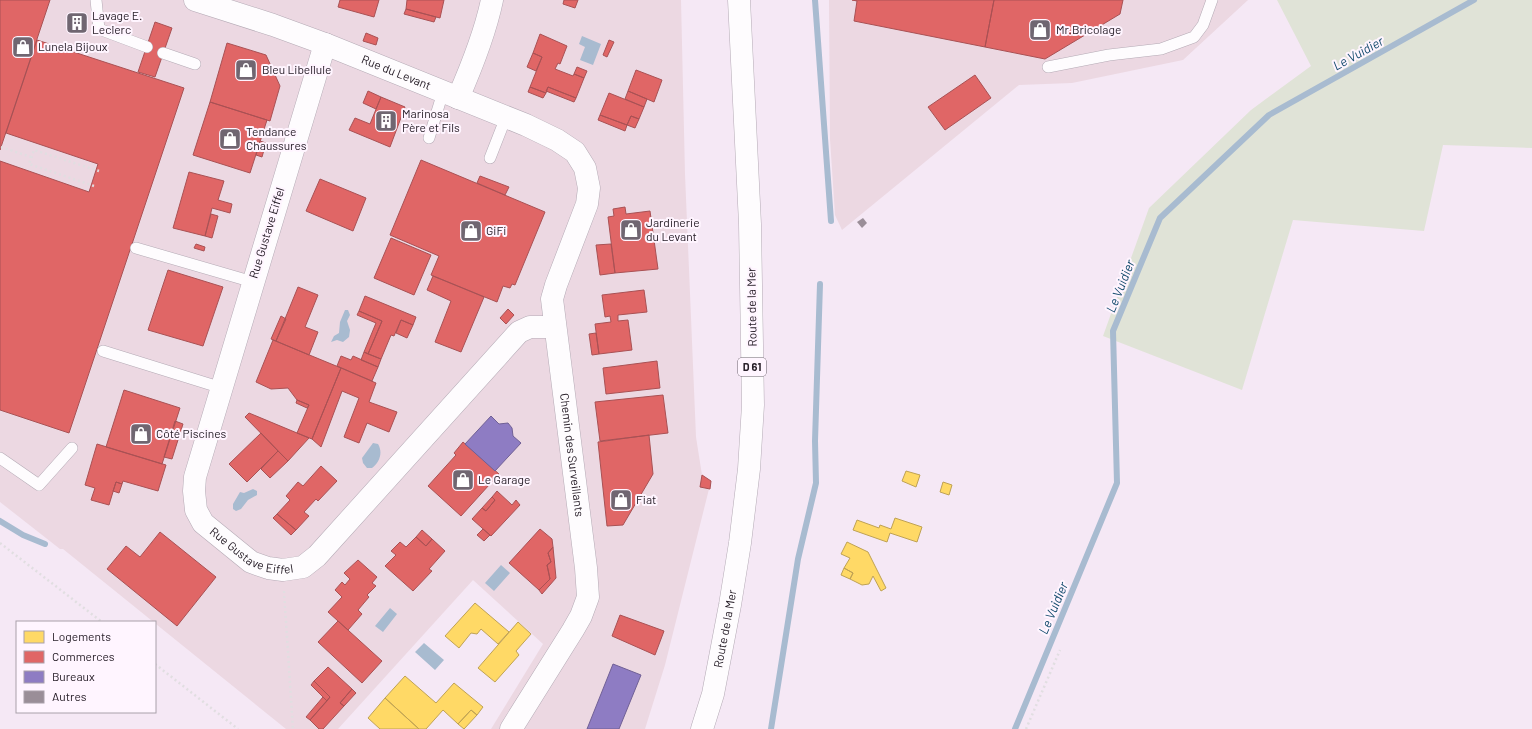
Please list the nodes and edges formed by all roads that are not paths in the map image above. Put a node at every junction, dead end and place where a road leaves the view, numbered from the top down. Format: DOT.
graph roads {
  1 [pos="96,0"];
  2 [pos="195,0"];
  3 [pos="492,0"];
  4 [pos="740,0"];
  5 [pos="1212,0"];
  6 [pos="221,4"];
  7 [pos="325,44"];
  8 [pos="147,47"];
  9 [pos="163,53"];
  10 [pos="195,64"];
  11 [pos="1048,67"];
  12 [pos="450,95"];
  13 [pos="506,117"];
  14 [pos="430,138"];
  15 [pos="490,158"];
  16 [pos="585,168"];
  17 [pos="136,248"];
  18 [pos="252,282"];
  19 [pos="555,327"];
  20 [pos="103,351"];
  21 [pos="222,388"];
  22 [pos="72,448"];
  23 [pos="0,458"];
  24 [pos="511,729"];
  25 [pos="702,729"];
  1 -- 8 [label="lane"];
  2 -- 6 [label="street, Rue du Levant"];
  3 -- 12 [label="street"];
  4 -- 25 [label="street, Route de la Mer / D 61"];
  5 -- 11 [label="lane"];
  6 -- 7 [label="street, Rue du Levant"];
  7 -- 12 [label="street, Rue du Levant"];
  7 -- 18 [label="street, Rue Gustave Eiffel"];
  9 -- 10 [label="lane"];
  12 -- 13 [label="street, Rue du Levant"];
  12 -- 14 [label="lane"];
  13 -- 15 [label="lane"];
  13 -- 16 [label="street, Rue du Levant"];
  16 -- 19 [label="street, Chemin des Surveillants"];
  17 -- 18 [label="lane"];
  18 -- 21 [label="street, Rue Gustave Eiffel"];
  19 -- 21 [label="street, Rue Gustave Eiffel"];
  19 -- 24 [label="street, Chemin des Surveillants"];
  20 -- 21 [label="lane"];
  22 -- 23 [label="lane"];
}
